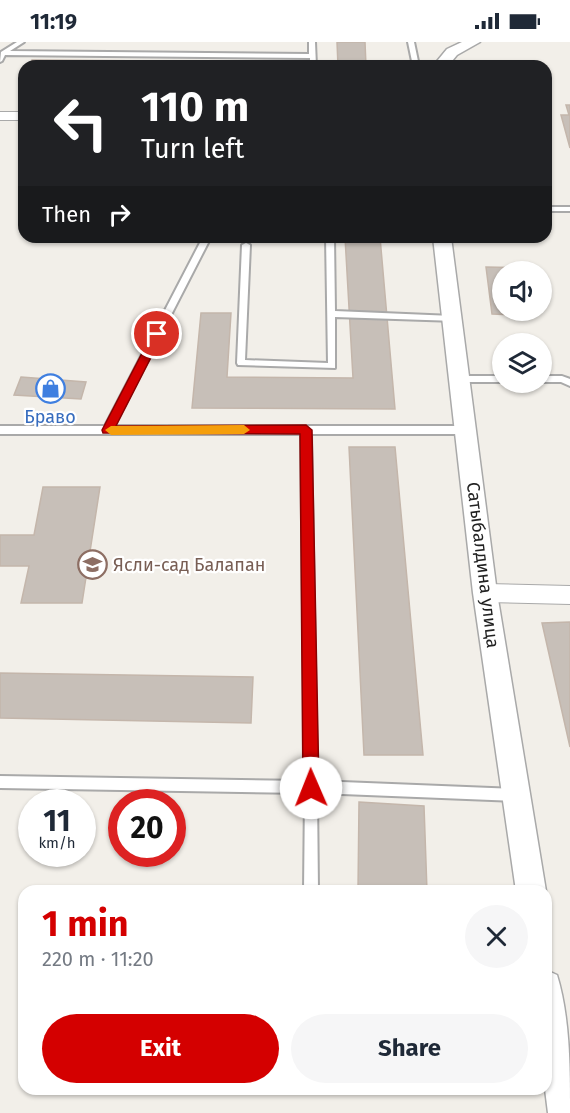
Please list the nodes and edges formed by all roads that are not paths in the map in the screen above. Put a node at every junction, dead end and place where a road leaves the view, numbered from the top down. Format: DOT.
graph roads {
  1 [pos="21,42"];
  2 [pos="312,42"];
  3 [pos="411,42"];
  4 [pos="473,42"];
  5 [pos="312,56"];
  6 [pos="2,57"];
  7 [pos="312,60"];
  8 [pos="415,60"];
  9 [pos="445,60"];
  10 [pos="0,116"];
  11 [pos="18,116"];
  12 [pos="552,209"];
  13 [pos="570,209"];
  14 [pos="204,243"];
  15 [pos="330,243"];
  16 [pos="443,243"];
  17 [pos="246,245"];
  18 [pos="332,314"];
  19 [pos="453,319"];
  20 [pos="460,379"];
  21 [pos="492,379"];
  22 [pos="552,379"];
  23 [pos="570,383"];
  24 [pos="0,430"];
  25 [pos="108,430"];
  26 [pos="306,430"];
  27 [pos="466,430"];
  28 [pos="485,593"];
  29 [pos="570,595"];
  30 [pos="0,782"];
  31 [pos="311,788"];
  32 [pos="517,795"];
  33 [pos="311,885"];
  34 [pos="530,885"];
  35 [pos="552,1024"];
  36 [pos="566,1113"];
  1 -- 6 [label="lane"];
  2 -- 5 [label="lane"];
  3 -- 8 [label="lane"];
  4 -- 9 [label="street"];
  5 -- 6 [label="lane"];
  5 -- 7 [label="lane"];
  10 -- 11 [label="street"];
  12 -- 13 [label="lane"];
  14 -- 25 [label="lane"];
  15 -- 18 [label="lane"];
  16 -- 19 [label="street, Сатыбалдина улица"];
  17 -- 18 [label="lane"];
  18 -- 19 [label="lane"];
  19 -- 20 [label="street, Сатыбалдина улица"];
  20 -- 21 [label="lane"];
  20 -- 27 [label="street, Сатыбалдина улица"];
  22 -- 23 [label="lane"];
  24 -- 25 [label="lane"];
  25 -- 26 [label="lane"];
  26 -- 27 [label="lane"];
  26 -- 31 [label="lane"];
  27 -- 28 [label="street, Сатыбалдина улица"];
  28 -- 29 [label="street"];
  28 -- 32 [label="street, Сатыбалдина улица"];
  30 -- 31 [label="lane"];
  31 -- 32 [label="lane"];
  31 -- 33 [label="lane"];
  32 -- 34 [label="street, Сатыбалдина улица"];
  35 -- 36 [label="street"];
}
